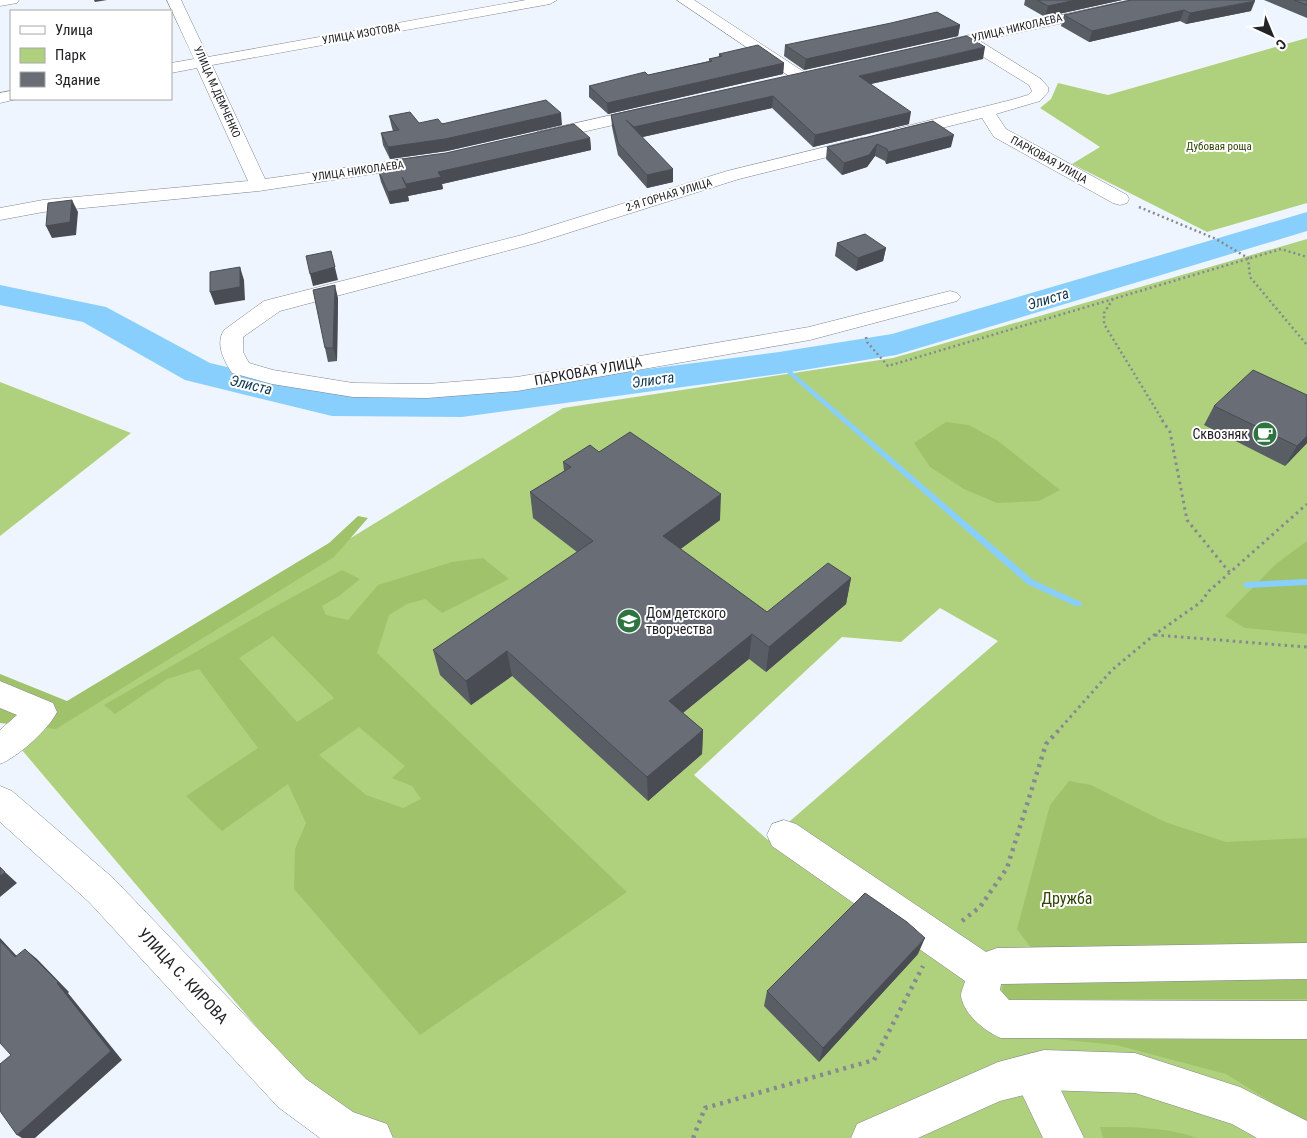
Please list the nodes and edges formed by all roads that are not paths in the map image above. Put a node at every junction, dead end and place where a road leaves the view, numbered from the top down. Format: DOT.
graph roads {
  1 [pos="12,0"];
  2 [pos="174,0"];
  3 [pos="550,0"];
  4 [pos="684,0"];
  5 [pos="1150,0"];
  6 [pos="0,2"];
  7 [pos="966,40"];
  8 [pos="937,46"];
  9 [pos="203,62"];
  10 [pos="172,68"];
  11 [pos="821,72"];
  12 [pos="801,77"];
  13 [pos="782,81"];
  14 [pos="660,109"];
  15 [pos="986,112"];
  16 [pos="524,140"];
  17 [pos="447,158"];
  18 [pos="259,185"];
  19 [pos="1120,199"];
  20 [pos="0,214"];
  21 [pos="950,297"];
  22 [pos="232,352"];
  23 [pos="0,694"];
  24 [pos="0,750"];
  25 [pos="0,801"];
  26 [pos="784,835"];
  27 [pos="1307,961"];
  28 [pos="985,973"];
  29 [pos="1307,1020"];
  30 [pos="1032,1073"];
  31 [pos="373,1138"];
  32 [pos="871,1138"];
  33 [pos="1064,1138"];
  34 [pos="1298,1138"];
  1 -- 6 [label="street"];
  2 -- 9 [label="street, УЛИЦА М.ДЕМЧЕНКО"];
  3 -- 9 [label="street, УЛИЦА ИЗОТОВА"];
  4 -- 12 [label="street"];
  5 -- 7 [label="street, УЛИЦА НИКОЛАЕВА"];
  7 -- 8 [label="street, УЛИЦА НИКОЛАЕВА"];
  7 -- 15 [label="street, 2-Я ГОРНАЯ УЛИЦА"];
  9 -- 10 [label="street, УЛИЦА ИЗОТОВА"];
  9 -- 18 [label="street, УЛИЦА М.ДЕМЧЕНКО"];
  11 -- 12 [label="street"];
  12 -- 13 [label="street"];
  14 -- 16 [label="street"];
  15 -- 19 [label="street, ПАРКОВАЯ УЛИЦА"];
  15 -- 22 [label="street, 2-Я ГОРНАЯ УЛИЦА"];
  17 -- 18 [label="street, УЛИЦА НИКОЛАЕВА"];
  18 -- 20 [label="street, УЛИЦА НИКОЛАЕВА"];
  21 -- 22 [label="street, ПАРКОВАЯ УЛИЦА"];
  23 -- 24 [label="street"];
  25 -- 31 [label="street, УЛИЦА С. КИРОВА"];
  26 -- 28 [label="street"];
  27 -- 28 [label="street"];
  28 -- 29 [label="street"];
  30 -- 32 [label="street"];
  30 -- 33 [label="street"];
  30 -- 34 [label="street"];
}
